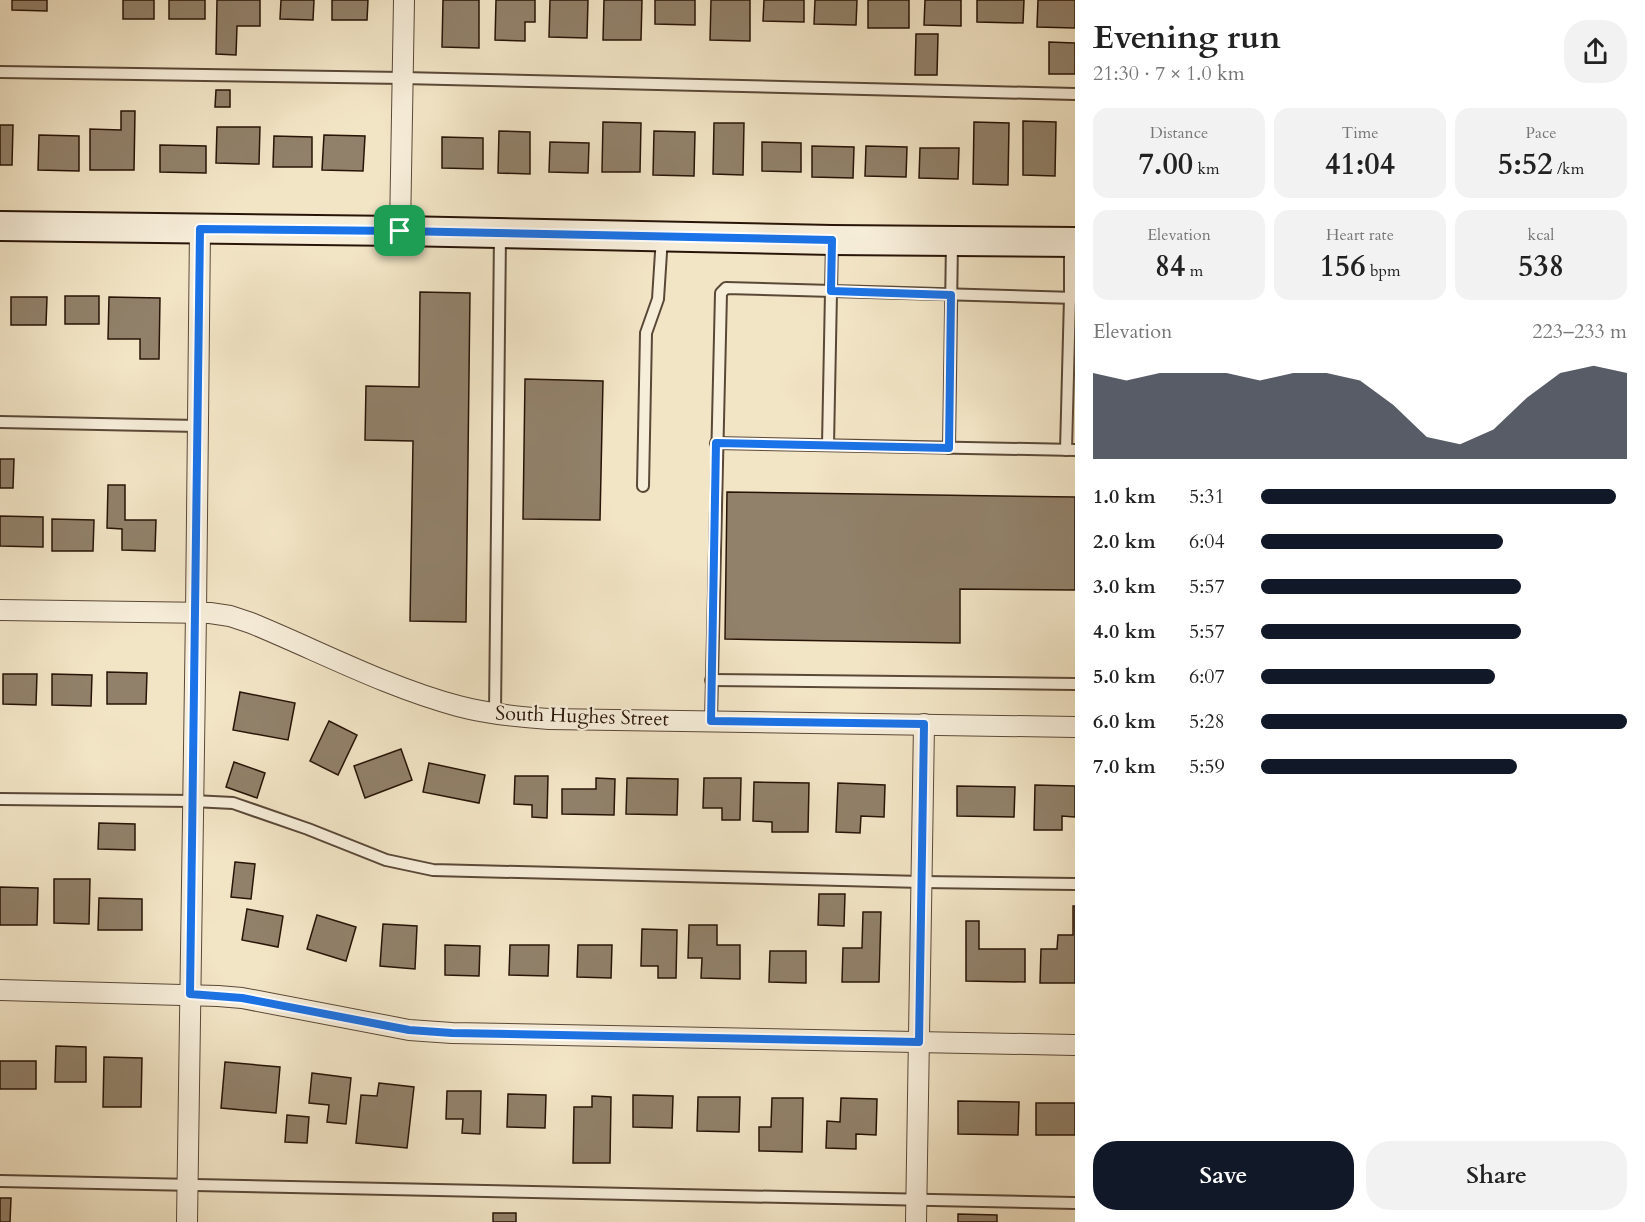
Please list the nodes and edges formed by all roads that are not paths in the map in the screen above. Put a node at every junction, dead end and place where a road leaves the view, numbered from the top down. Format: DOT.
graph roads {
  1 [pos="404,0"];
  2 [pos="0,72"];
  3 [pos="403,78"];
  4 [pos="1075,94"];
  5 [pos="0,226"];
  6 [pos="200,229"];
  7 [pos="400,231"];
  8 [pos="500,234"];
  9 [pos="662,237"];
  10 [pos="832,240"];
  11 [pos="952,241"];
  12 [pos="1072,242"];
  13 [pos="831,291"];
  14 [pos="951,295"];
  15 [pos="1073,298"];
  16 [pos="0,422"];
  17 [pos="198,426"];
  18 [pos="716,443"];
  19 [pos="828,445"];
  20 [pos="949,448"];
  21 [pos="1070,450"];
  22 [pos="643,486"];
  23 [pos="0,610"];
  24 [pos="196,613"];
  25 [pos="711,680"];
  26 [pos="1075,684"];
  27 [pos="495,714"];
  28 [pos="711,721"];
  29 [pos="924,724"];
  30 [pos="1075,727"];
  31 [pos="0,799"];
  32 [pos="193,801"];
  33 [pos="922,882"];
  34 [pos="1075,884"];
  35 [pos="0,990"];
  36 [pos="190,994"];
  37 [pos="919,1042"];
  38 [pos="1075,1045"];
  39 [pos="0,1181"];
  40 [pos="187,1184"];
  41 [pos="917,1200"];
  42 [pos="1075,1203"];
  43 [pos="187,1222"];
  44 [pos="916,1222"];
  1 -- 3 [label="street"];
  2 -- 3 [label="lane"];
  3 -- 4 [label="lane"];
  3 -- 7 [label="street"];
  5 -- 6 [label="main road"];
  6 -- 7 [label="main road"];
  6 -- 17 [label="street"];
  7 -- 8 [label="main road"];
  8 -- 9 [label="main road"];
  8 -- 27 [label="lane"];
  9 -- 10 [label="main road"];
  9 -- 22 [label="lane"];
  10 -- 11 [label="main road"];
  10 -- 13 [label="lane"];
  11 -- 12 [label="main road"];
  11 -- 14 [label="lane"];
  12 -- 15 [label="lane"];
  13 -- 14 [label="lane"];
  13 -- 18 [label="lane"];
  13 -- 19 [label="lane"];
  14 -- 15 [label="lane"];
  14 -- 20 [label="lane"];
  15 -- 21 [label="lane"];
  16 -- 17 [label="lane"];
  17 -- 24 [label="street"];
  18 -- 19 [label="lane"];
  18 -- 25 [label="lane"];
  19 -- 20 [label="lane"];
  20 -- 21 [label="lane"];
  23 -- 24 [label="street, South Hughes Street"];
  24 -- 27 [label="street, South Hughes Street"];
  24 -- 32 [label="street"];
  25 -- 26 [label="lane"];
  25 -- 28 [label="lane"];
  27 -- 28 [label="street, South Hughes Street"];
  28 -- 29 [label="street, South Hughes Street"];
  29 -- 30 [label="street, South Hughes Street"];
  29 -- 33 [label="street"];
  31 -- 32 [label="lane"];
  32 -- 33 [label="lane"];
  32 -- 36 [label="street"];
  33 -- 34 [label="lane"];
  33 -- 37 [label="street"];
  35 -- 36 [label="street"];
  36 -- 37 [label="street"];
  36 -- 40 [label="street"];
  37 -- 38 [label="street"];
  37 -- 41 [label="street"];
  39 -- 40 [label="lane"];
  40 -- 41 [label="lane"];
  40 -- 43 [label="street"];
  41 -- 42 [label="lane"];
  41 -- 44 [label="street"];
}
